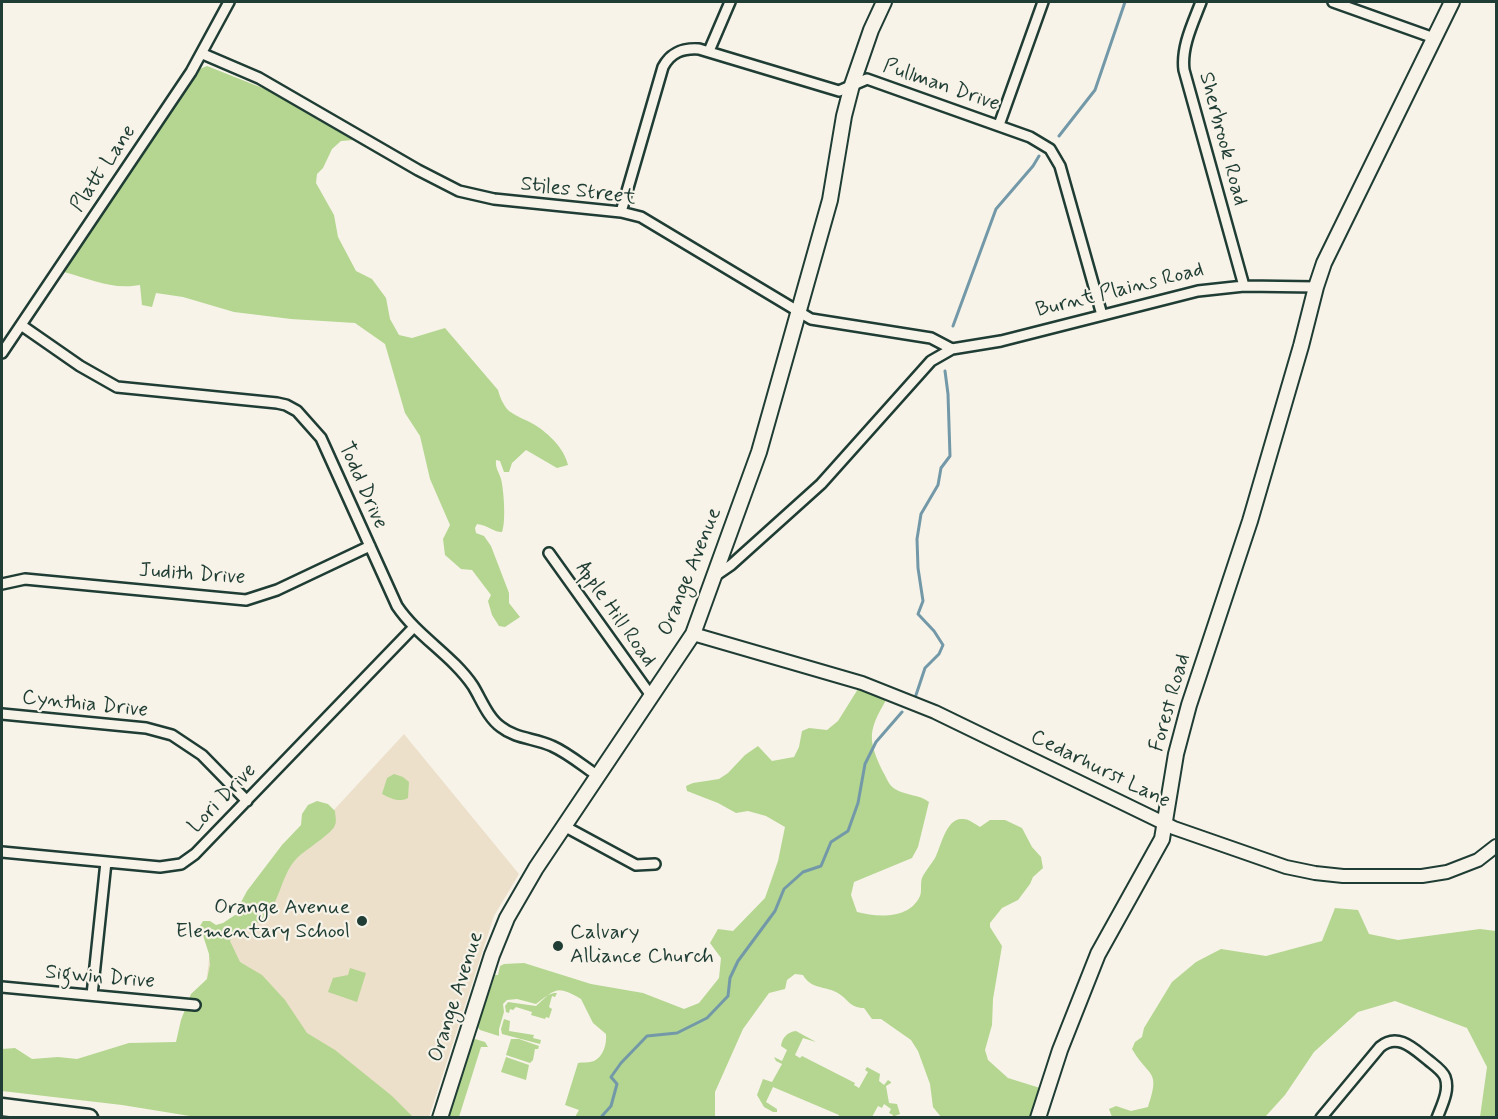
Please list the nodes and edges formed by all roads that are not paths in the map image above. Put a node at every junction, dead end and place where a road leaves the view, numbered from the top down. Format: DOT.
graph roads {
  1 [pos="230,2"];
  2 [pos="730,2"];
  3 [pos="884,2"];
  4 [pos="1043,2"];
  5 [pos="1201,2"];
  6 [pos="1333,2"];
  7 [pos="1452,2"];
  8 [pos="1434,38"];
  9 [pos="709,51"];
  10 [pos="203,54"];
  11 [pos="852,85"];
  12 [pos="999,125"];
  13 [pos="621,212"];
  14 [pos="1244,286"];
  15 [pos="1316,287"];
  16 [pos="800,313"];
  17 [pos="1102,315"];
  18 [pos="21,325"];
  19 [pos="952,349"];
  20 [pos="2,353"];
  21 [pos="370,546"];
  22 [pos="549,553"];
  23 [pos="713,578"];
  24 [pos="2,584"];
  25 [pos="414,627"];
  26 [pos="693,634"];
  27 [pos="652,698"];
  28 [pos="2,714"];
  29 [pos="598,776"];
  30 [pos="247,801"];
  31 [pos="1165,824"];
  32 [pos="564,826"];
  33 [pos="1497,846"];
  34 [pos="2,852"];
  35 [pos="106,862"];
  36 [pos="656,864"];
  37 [pos="2,987"];
  38 [pos="92,995"];
  39 [pos="195,1005"];
  40 [pos="2,1107"];
  41 [pos="89,1118"];
  42 [pos="440,1118"];
  43 [pos="1038,1118"];
  44 [pos="1321,1118"];
  45 [pos="1437,1118"];
  1 -- 10 [label="street, Platt Lane"];
  2 -- 9 [label="street"];
  3 -- 11 [label="main road, Orange Avenue"];
  4 -- 12 [label="street"];
  5 -- 14 [label="street, Sherbrook Road"];
  6 -- 8 [label="street"];
  7 -- 8 [label="main road"];
  8 -- 15 [label="main road"];
  9 -- 11 [label="street, Pullman Drive"];
  9 -- 13 [label="street, Pullman Drive"];
  10 -- 13 [label="street, Stiles Street"];
  10 -- 18 [label="street, Platt Lane"];
  11 -- 12 [label="street, Pullman Drive"];
  11 -- 16 [label="main road, Orange Avenue"];
  12 -- 17 [label="street, Pullman Drive"];
  13 -- 16 [label="street, Stiles Street"];
  14 -- 15 [label="street, Burnt Plains Road"];
  14 -- 17 [label="street, Burnt Plains Road"];
  15 -- 31 [label="main road, Forest Road"];
  16 -- 19 [label="street, Stiles Street"];
  16 -- 23 [label="main road, Orange Avenue"];
  17 -- 19 [label="street, Burnt Plains Road"];
  18 -- 20 [label="street, Platt Lane"];
  18 -- 21 [label="street, Todd Drive"];
  19 -- 23 [label="street, Burnt Plains Road"];
  21 -- 24 [label="street, Judith Drive"];
  21 -- 25 [label="street, Todd Drive"];
  22 -- 27 [label="street, Apple Hill Road"];
  23 -- 26 [label="main road, Orange Avenue"];
  25 -- 29 [label="street, Todd Drive"];
  25 -- 30 [label="street, Lori Drive"];
  26 -- 27 [label="main road, Orange Avenue"];
  26 -- 31 [label="street, Cedarhurst Lane"];
  27 -- 29 [label="main road, Orange Avenue"];
  28 -- 30 [label="street, Cynthia Drive"];
  29 -- 32 [label="main road, Orange Avenue"];
  30 -- 35 [label="street, Lori Drive"];
  31 -- 33 [label="street, Cedarhurst Lane"];
  31 -- 43 [label="main road, Forest Road"];
  32 -- 36 [label="street"];
  32 -- 42 [label="main road, Orange Avenue"];
  34 -- 35 [label="street, Lori Drive"];
  35 -- 38 [label="street"];
  37 -- 38 [label="street, Sigwin Drive"];
  38 -- 39 [label="street, Sigwin Drive"];
  40 -- 41 [label="highway"];
  44 -- 45 [label="street"];
}
